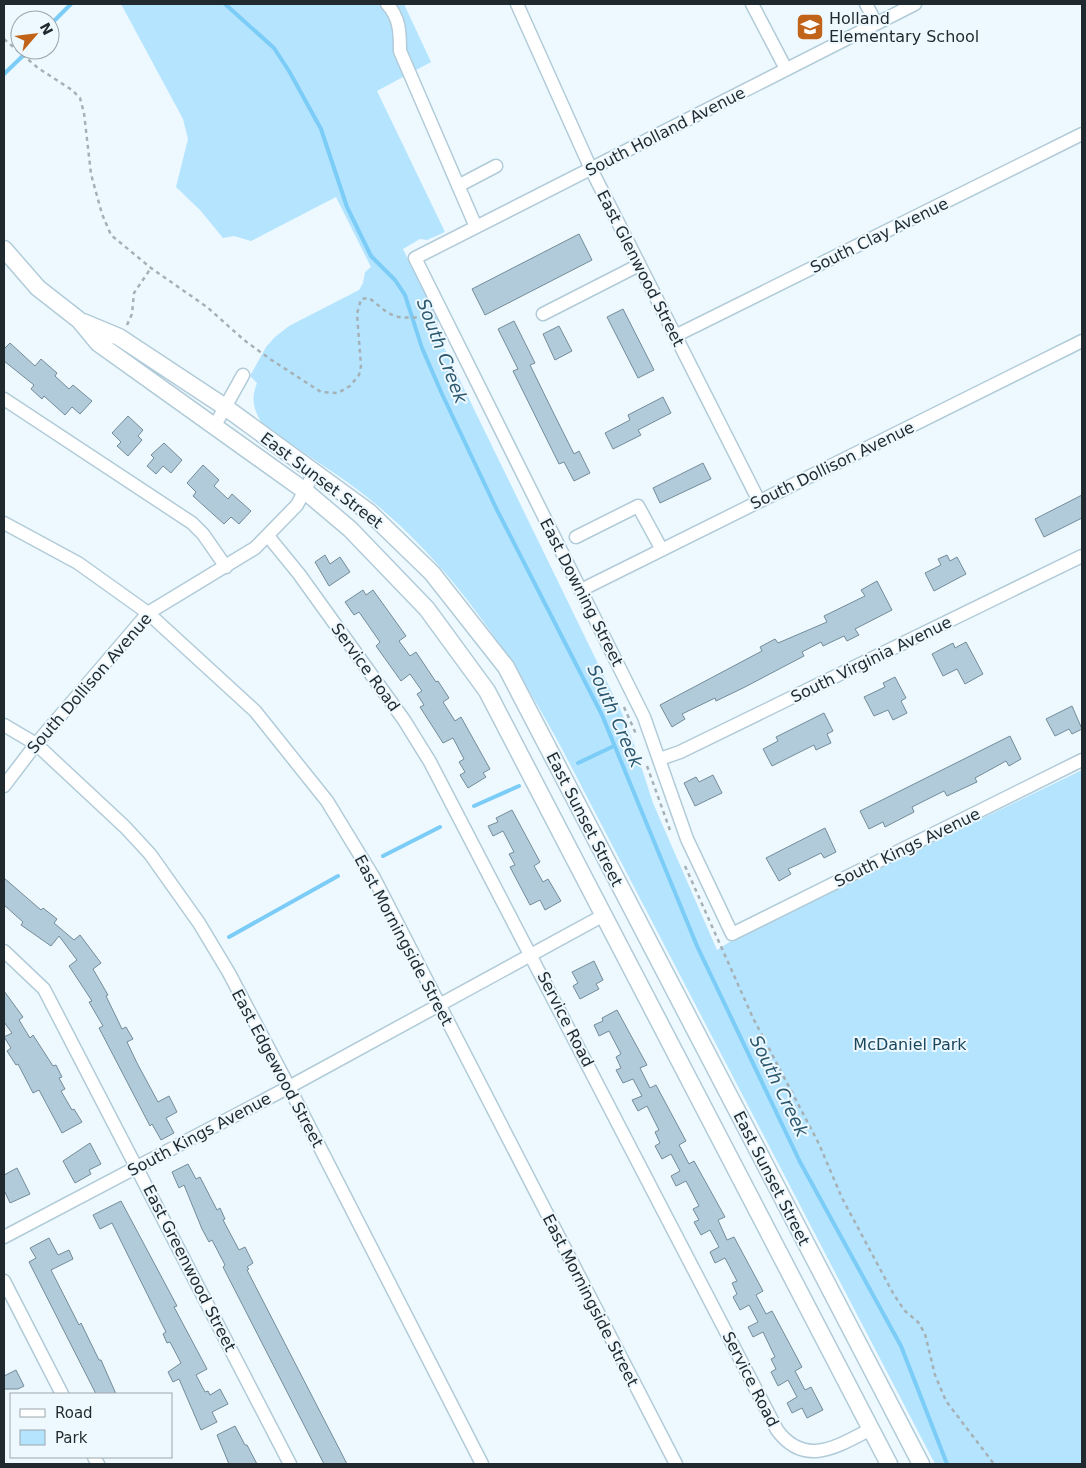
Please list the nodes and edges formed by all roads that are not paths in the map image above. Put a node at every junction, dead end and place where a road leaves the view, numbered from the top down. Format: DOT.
graph roads {
  1 [pos="387,4"];
  2 [pos="517,4"];
  3 [pos="752,4"];
  4 [pos="866,4"];
  5 [pos="915,4"];
  6 [pos="876,23"];
  7 [pos="786,69"];
  8 [pos="1082,134"];
  9 [pos="496,166"];
  10 [pos="591,169"];
  11 [pos="458,186"];
  12 [pos="476,227"];
  13 [pos="4,249"];
  14 [pos="415,258"];
  15 [pos="639,265"];
  16 [pos="543,314"];
  17 [pos="79,320"];
  18 [pos="675,336"];
  19 [pos="1082,341"];
  20 [pos="243,375"];
  21 [pos="4,399"];
  22 [pos="225,407"];
  23 [pos="214,427"];
  24 [pos="314,473"];
  25 [pos="306,491"];
  26 [pos="759,501"];
  27 [pos="4,523"];
  28 [pos="268,536"];
  29 [pos="576,537"];
  30 [pos="662,550"];
  31 [pos="1082,556"];
  32 [pos="226,567"];
  33 [pos="581,590"];
  34 [pos="148,613"];
  35 [pos="4,725"];
  36 [pos="36,744"];
  37 [pos="660,759"];
  38 [pos="1082,760"];
  39 [pos="4,786"];
  40 [pos="604,915"];
  41 [pos="732,934"];
  42 [pos="4,951"];
  43 [pos="532,954"];
  44 [pos="439,1005"];
  45 [pos="289,1087"];
  46 [pos="137,1166"];
  47 [pos="4,1237"];
  48 [pos="4,1281"];
  49 [pos="61,1393"];
  50 [pos="870,1429"];
  51 [pos="290,1464"];
  52 [pos="482,1464"];
  53 [pos="676,1464"];
  54 [pos="889,1464"];
  55 [pos="921,1464"];
  1 -- 11 [label="street"];
  2 -- 10 [label="street, East Glenwood Street"];
  3 -- 7 [label="street"];
  4 -- 6 [label="street"];
  5 -- 6 [label="street, South Holland Avenue"];
  6 -- 7 [label="street, South Holland Avenue"];
  7 -- 10 [label="street, South Holland Avenue"];
  8 -- 18 [label="street, South Clay Avenue"];
  9 -- 11 [label="street"];
  10 -- 12 [label="street, South Holland Avenue"];
  10 -- 15 [label="street, East Glenwood Street"];
  11 -- 12 [label="street"];
  12 -- 14 [label="street, South Holland Avenue"];
  13 -- 17 [label="main road, East Sunset Street"];
  14 -- 33 [label="street, East Downing Street"];
  15 -- 16 [label="street"];
  15 -- 18 [label="street, East Glenwood Street"];
  17 -- 22 [label="main road, East Sunset Street"];
  17 -- 23 [label="main road, East Sunset Street"];
  18 -- 26 [label="street, East Glenwood Street"];
  19 -- 26 [label="street, South Dollison Avenue"];
  20 -- 22 [label="street"];
  21 -- 32 [label="street"];
  22 -- 23 [label="street"];
  22 -- 24 [label="main road, East Sunset Street"];
  23 -- 25 [label="main road, East Sunset Street"];
  24 -- 25 [label="street, South Dollison Avenue"];
  24 -- 55 [label="main road, East Sunset Street"];
  25 -- 28 [label="street, South Dollison Avenue"];
  25 -- 40 [label="main road, East Sunset Street"];
  26 -- 30 [label="street, South Dollison Avenue"];
  27 -- 34 [label="street, East Morningside Street"];
  28 -- 32 [label="street, South Dollison Avenue"];
  28 -- 43 [label="street, Service Road"];
  29 -- 30 [label="street"];
  30 -- 33 [label="street, South Dollison Avenue"];
  31 -- 37 [label="street, South Virginia Avenue"];
  32 -- 34 [label="street, South Dollison Avenue"];
  33 -- 37 [label="street, East Downing Street"];
  34 -- 36 [label="street, South Dollison Avenue"];
  34 -- 44 [label="street, East Morningside Street"];
  35 -- 36 [label="street, East Edgewood Street"];
  36 -- 39 [label="street, South Dollison Avenue"];
  36 -- 45 [label="street, East Edgewood Street"];
  37 -- 41 [label="street, East Downing Street"];
  38 -- 41 [label="street, South Kings Avenue"];
  40 -- 43 [label="street, South Kings Avenue"];
  40 -- 50 [label="main road, East Sunset Street"];
  42 -- 46 [label="street, East Greenwood Street"];
  43 -- 44 [label="street, South Kings Avenue"];
  43 -- 50 [label="street, Service Road"];
  44 -- 45 [label="street, South Kings Avenue"];
  44 -- 53 [label="street, East Morningside Street"];
  45 -- 46 [label="street, South Kings Avenue"];
  45 -- 52 [label="street, East Edgewood Street"];
  46 -- 47 [label="street, South Kings Avenue"];
  46 -- 51 [label="street, East Greenwood Street"];
  48 -- 49 [label="street"];
  50 -- 54 [label="main road, East Sunset Street"];
}
